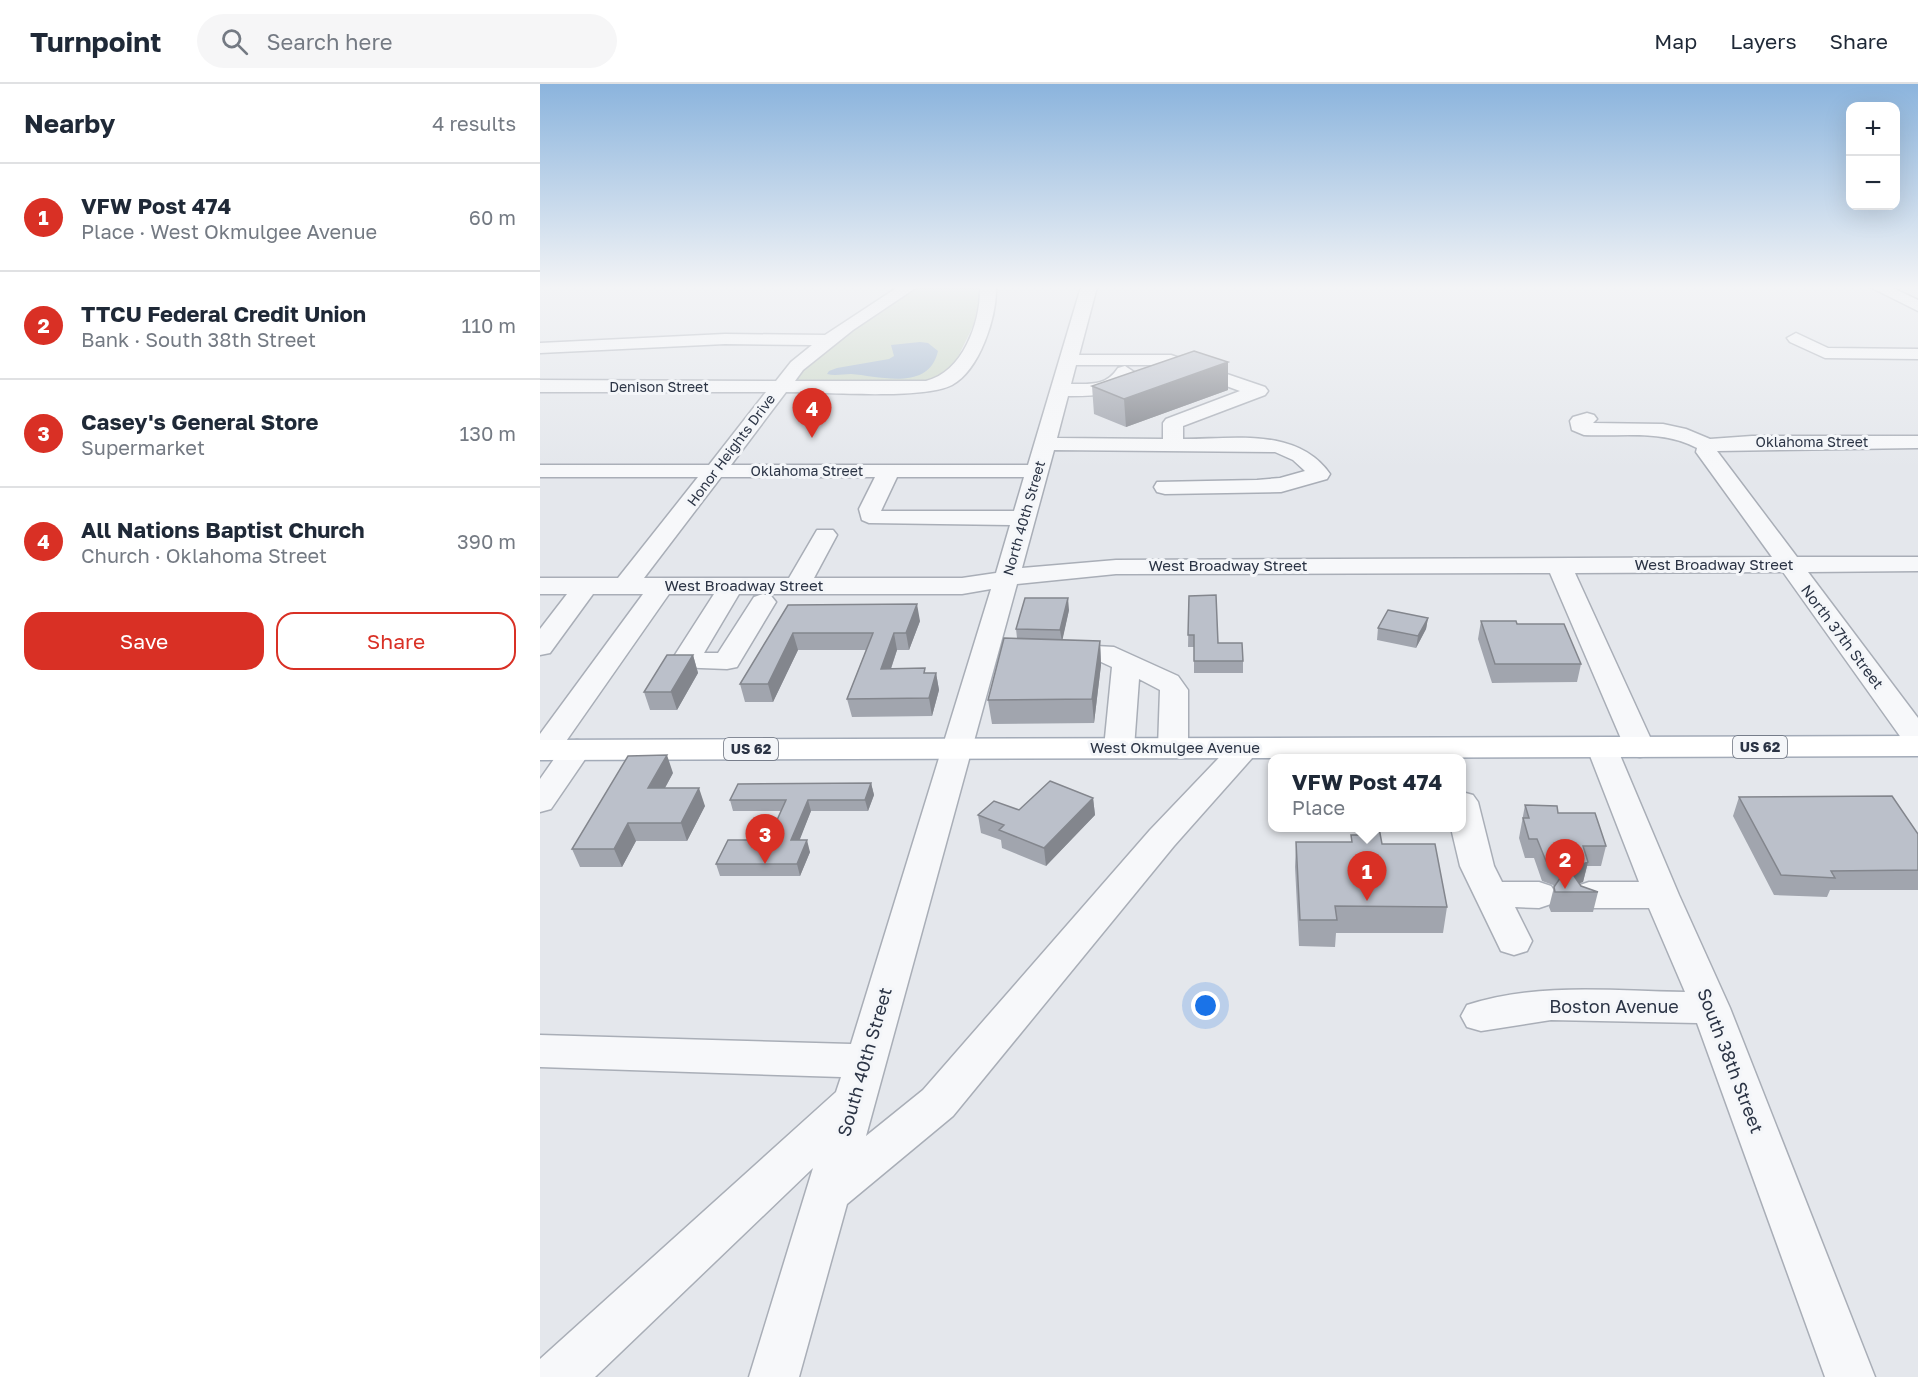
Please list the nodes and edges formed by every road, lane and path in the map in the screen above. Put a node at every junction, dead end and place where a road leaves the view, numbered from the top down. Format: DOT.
graph roads {
  1 [pos="819,347"];
  2 [pos="973,347"];
  3 [pos="1071,347"];
  4 [pos="1814,347"];
  5 [pos="1918,354"];
  6 [pos="1067,360"];
  7 [pos="1116,360"];
  8 [pos="540,386"];
  9 [pos="778,388"];
  10 [pos="1059,390"];
  11 [pos="1587,419"];
  12 [pos="1918,442"];
  13 [pos="1045,444"];
  14 [pos="1075,444"];
  15 [pos="1173,444"];
  16 [pos="1707,444"];
  17 [pos="1294,452"];
  18 [pos="540,471"];
  19 [pos="717,471"];
  20 [pos="889,471"];
  21 [pos="1037,471"];
  22 [pos="1165,487"];
  23 [pos="1024,518"];
  24 [pos="825,535"];
  25 [pos="1788,564"];
  26 [pos="1918,564"];
  27 [pos="1558,565"];
  28 [pos="1006,580"];
  29 [pos="540,586"];
  30 [pos="586,586"];
  31 [pos="625,586"];
  32 [pos="662,586"];
  33 [pos="797,586"];
  34 [pos="726,594"];
  35 [pos="827,594"];
  36 [pos="763,602"];
  37 [pos="540,647"];
  38 [pos="1009,652"];
  39 [pos="1126,665"];
  40 [pos="1918,740"];
  41 [pos="1918,746"];
  42 [pos="957,748"];
  43 [pos="1119,748"];
  44 [pos="1173,748"];
  45 [pos="1246,748"];
  46 [pos="1621,748"];
  47 [pos="577,749"];
  48 [pos="542,750"];
  49 [pos="1448,753"];
  50 [pos="540,802"];
  51 [pos="1466,822"];
  52 [pos="1491,894"];
  53 [pos="1539,895"];
  54 [pos="1589,895"];
  55 [pos="1661,895"];
  56 [pos="1514,941"];
  57 [pos="1711,1008"];
  58 [pos="1481,1016"];
  59 [pos="540,1051"];
  60 [pos="860,1081"];
  61 [pos="827,1193"];
  62 [pos="558,1377"];
  63 [pos="774,1377"];
  64 [pos="1850,1377"];
  1 -- 9 [label="street, Honor Heights Drive"];
  2 -- 9 [label="street, Denison Street"];
  3 -- 6 [label="street, North 40th Street"];
  4 -- 5 [label="street"];
  6 -- 7 [label="street"];
  6 -- 10 [label="street, North 40th Street"];
  7 -- 10 [label="street"];
  7 -- 15 [label="street"];
  8 -- 9 [label="street, Denison Street"];
  9 -- 19 [label="street, Honor Heights Drive"];
  10 -- 13 [label="street, North 40th Street"];
  11 -- 16 [label="street"];
  12 -- 16 [label="street, Oklahoma Street"];
  13 -- 14 [label="street"];
  13 -- 21 [label="street, North 40th Street"];
  14 -- 15 [label="street"];
  14 -- 17 [label="street"];
  15 -- 17 [label="street"];
  16 -- 25 [label="street, North 37th Street"];
  17 -- 22 [label="street"];
  18 -- 19 [label="street, Oklahoma Street"];
  19 -- 20 [label="street, Oklahoma Street"];
  19 -- 31 [label="street, Honor Heights Drive"];
  20 -- 21 [label="street, Oklahoma Street"];
  20 -- 23 [label="street"];
  21 -- 23 [label="street, North 40th Street"];
  23 -- 28 [label="street, North 40th Street"];
  24 -- 33 [label="street"];
  25 -- 26 [label="street, West Broadway Street"];
  25 -- 27 [label="street, West Broadway Street"];
  25 -- 40 [label="street, North 37th Street"];
  27 -- 28 [label="street, West Broadway Street"];
  27 -- 46 [label="street, South 38th Street"];
  28 -- 35 [label="street, West Broadway Street"];
  28 -- 38 [label="street, North 40th Street"];
  29 -- 30 [label="street, West Broadway Street"];
  30 -- 31 [label="street, West Broadway Street"];
  30 -- 37 [label="street"];
  31 -- 32 [label="street, West Broadway Street"];
  32 -- 34 [label="street, West Broadway Street"];
  32 -- 48 [label="street"];
  33 -- 34 [label="street, West Broadway Street"];
  33 -- 35 [label="street, West Broadway Street"];
  34 -- 36 [label="street"];
  34 -- 36 [label="street"];
  35 -- 36 [label="street"];
  38 -- 39 [label="street"];
  38 -- 42 [label="street, North 40th Street"];
  39 -- 43 [label="street"];
  39 -- 44 [label="street"];
  41 -- 46 [label="main road, West Okmulgee Avenue / US 62"];
  42 -- 43 [label="main road, West Okmulgee Avenue / US 62"];
  42 -- 47 [label="main road, West Okmulgee Avenue / US 62"];
  42 -- 60 [label="street, South 40th Street"];
  43 -- 44 [label="main road, West Okmulgee Avenue / US 62"];
  44 -- 45 [label="main road, West Okmulgee Avenue / US 62"];
  45 -- 49 [label="main road, West Okmulgee Avenue / US 62"];
  45 -- 61 [label="street"];
  46 -- 49 [label="main road, West Okmulgee Avenue / US 62"];
  46 -- 55 [label="street, South 38th Street"];
  47 -- 48 [label="main road, West Okmulgee Avenue / US 62"];
  47 -- 50 [label="street"];
  51 -- 52 [label="street"];
  52 -- 53 [label="street"];
  52 -- 56 [label="street"];
  54 -- 55 [label="street"];
  55 -- 57 [label="street, South 38th Street"];
  57 -- 58 [label="street, Boston Avenue"];
  57 -- 64 [label="street, South 38th Street"];
  59 -- 60 [label="street"];
  60 -- 61 [label="street, South 40th Street"];
  60 -- 62 [label="street"];
  61 -- 63 [label="street, South 40th Street"];
}
